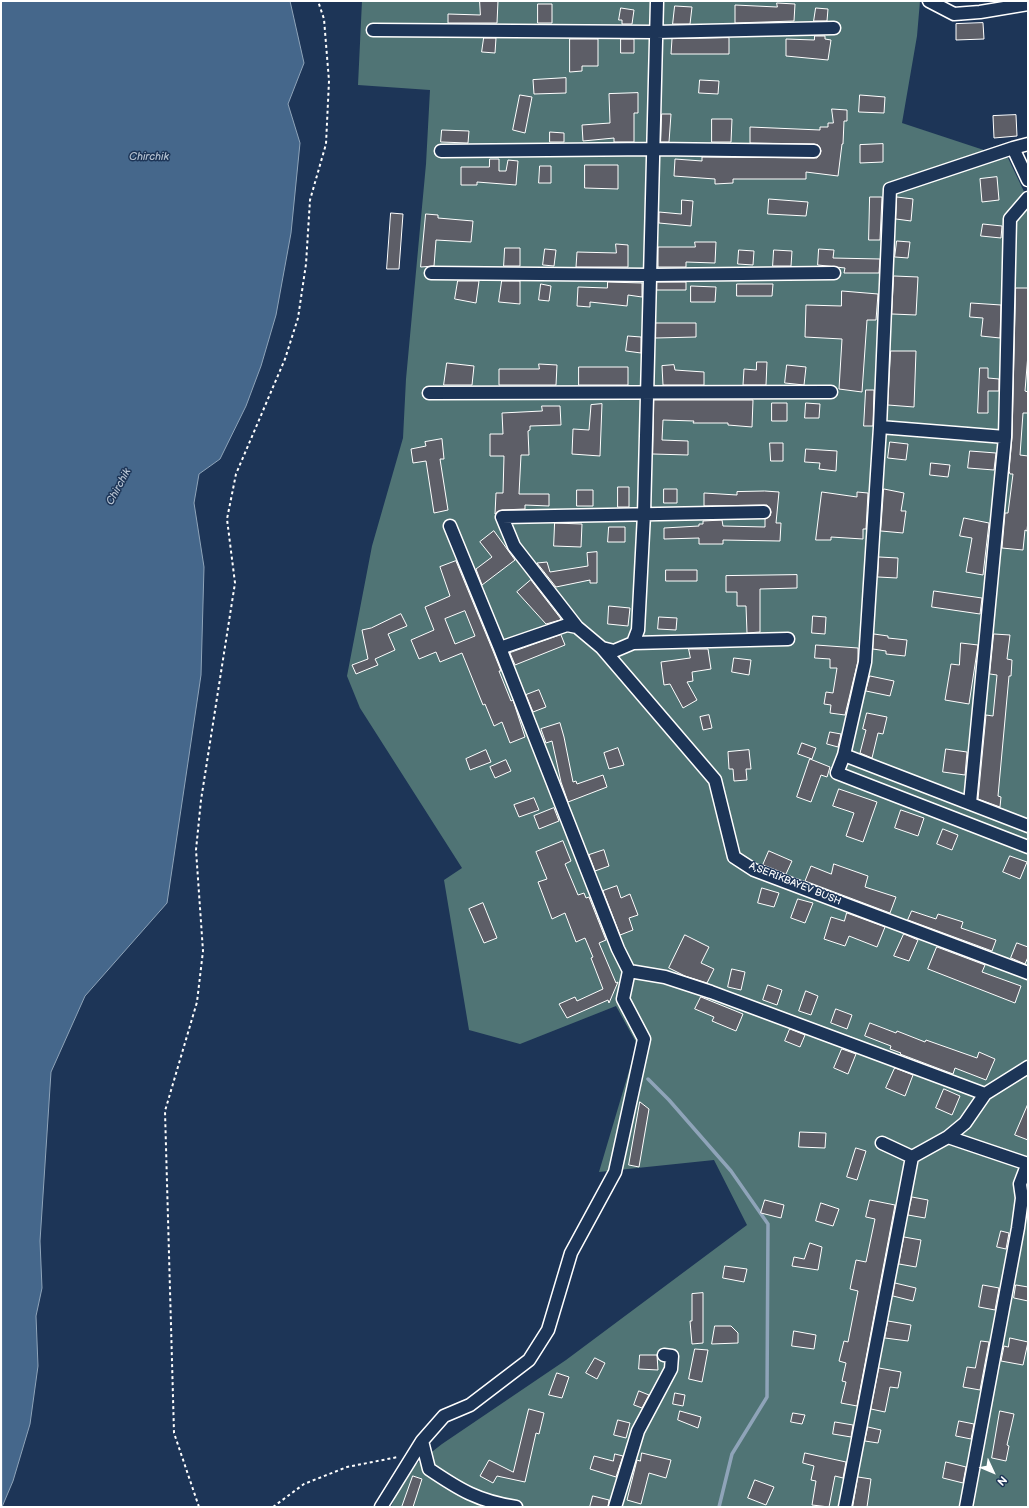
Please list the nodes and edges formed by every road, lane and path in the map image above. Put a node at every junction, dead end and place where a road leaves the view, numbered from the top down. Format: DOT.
graph roads {
  1 [pos="318,1"];
  2 [pos="657,1"];
  3 [pos="929,1"];
  4 [pos="1028,4"];
  5 [pos="834,28"];
  6 [pos="373,30"];
  7 [pos="656,32"];
  8 [pos="1028,144"];
  9 [pos="1013,148"];
  10 [pos="654,149"];
  11 [pos="441,151"];
  12 [pos="814,151"];
  13 [pos="1028,180"];
  14 [pos="1028,198"];
  15 [pos="431,273"];
  16 [pos="834,273"];
  17 [pos="651,275"];
  18 [pos="830,392"];
  19 [pos="429,393"];
  20 [pos="648,393"];
  21 [pos="880,427"];
  22 [pos="1005,437"];
  23 [pos="764,512"];
  24 [pos="644,514"];
  25 [pos="450,526"];
  26 [pos="577,627"];
  27 [pos="788,639"];
  28 [pos="632,643"];
  29 [pos="500,648"];
  30 [pos="602,648"];
  31 [pos="844,755"];
  32 [pos="970,803"];
  33 [pos="1028,826"];
  34 [pos="1028,848"];
  35 [pos="629,971"];
  36 [pos="1028,973"];
  37 [pos="1028,1067"];
  38 [pos="985,1094"];
  39 [pos="948,1137"];
  40 [pos="882,1143"];
  41 [pos="912,1157"];
  42 [pos="1028,1164"];
  43 [pos="664,1355"];
  44 [pos="422,1441"];
  45 [pos="415,1453"];
  46 [pos="494,1505"];
  47 [pos="199,1507"];
  48 [pos="273,1507"];
  49 [pos="381,1507"];
  50 [pos="516,1507"];
  51 [pos="615,1507"];
  52 [pos="845,1507"];
  53 [pos="966,1507"];
  1 -- 47 [label="path"];
  2 -- 7 [label="street"];
  3 -- 4 [label="street"];
  5 -- 7 [label="street"];
  6 -- 7 [label="street"];
  7 -- 10 [label="street"];
  8 -- 9 [label="street"];
  9 -- 13 [label="street"];
  9 -- 21 [label="street"];
  10 -- 11 [label="street"];
  10 -- 12 [label="street"];
  10 -- 17 [label="street"];
  14 -- 22 [label="street"];
  15 -- 17 [label="street"];
  16 -- 17 [label="street"];
  17 -- 20 [label="street"];
  18 -- 20 [label="street"];
  19 -- 20 [label="street"];
  20 -- 24 [label="street"];
  21 -- 22 [label="street"];
  21 -- 31 [label="street"];
  22 -- 32 [label="street"];
  23 -- 24 [label="street"];
  24 -- 26 [label="street, A,SERIKBAYEV BUSH"];
  24 -- 28 [label="street"];
  25 -- 29 [label="street"];
  26 -- 29 [label="street"];
  26 -- 30 [label="street, A,SERIKBAYEV BUSH"];
  27 -- 28 [label="street"];
  28 -- 30 [label="street"];
  29 -- 35 [label="street"];
  30 -- 36 [label="street, A,SERIKBAYEV BUSH"];
  31 -- 32 [label="street"];
  31 -- 34 [label="street"];
  32 -- 33 [label="street"];
  35 -- 38 [label="street"];
  35 -- 44 [label="street"];
  37 -- 38 [label="street"];
  38 -- 39 [label="street"];
  39 -- 41 [label="street"];
  39 -- 42 [label="street"];
  40 -- 41 [label="street"];
  41 -- 52 [label="street"];
  42 -- 53 [label="street"];
  43 -- 51 [label="street"];
  44 -- 45 [label="street"];
  44 -- 46 [label="street"];
  45 -- 48 [label="path"];
  45 -- 49 [label="street"];
  46 -- 50 [label="street"];
}
